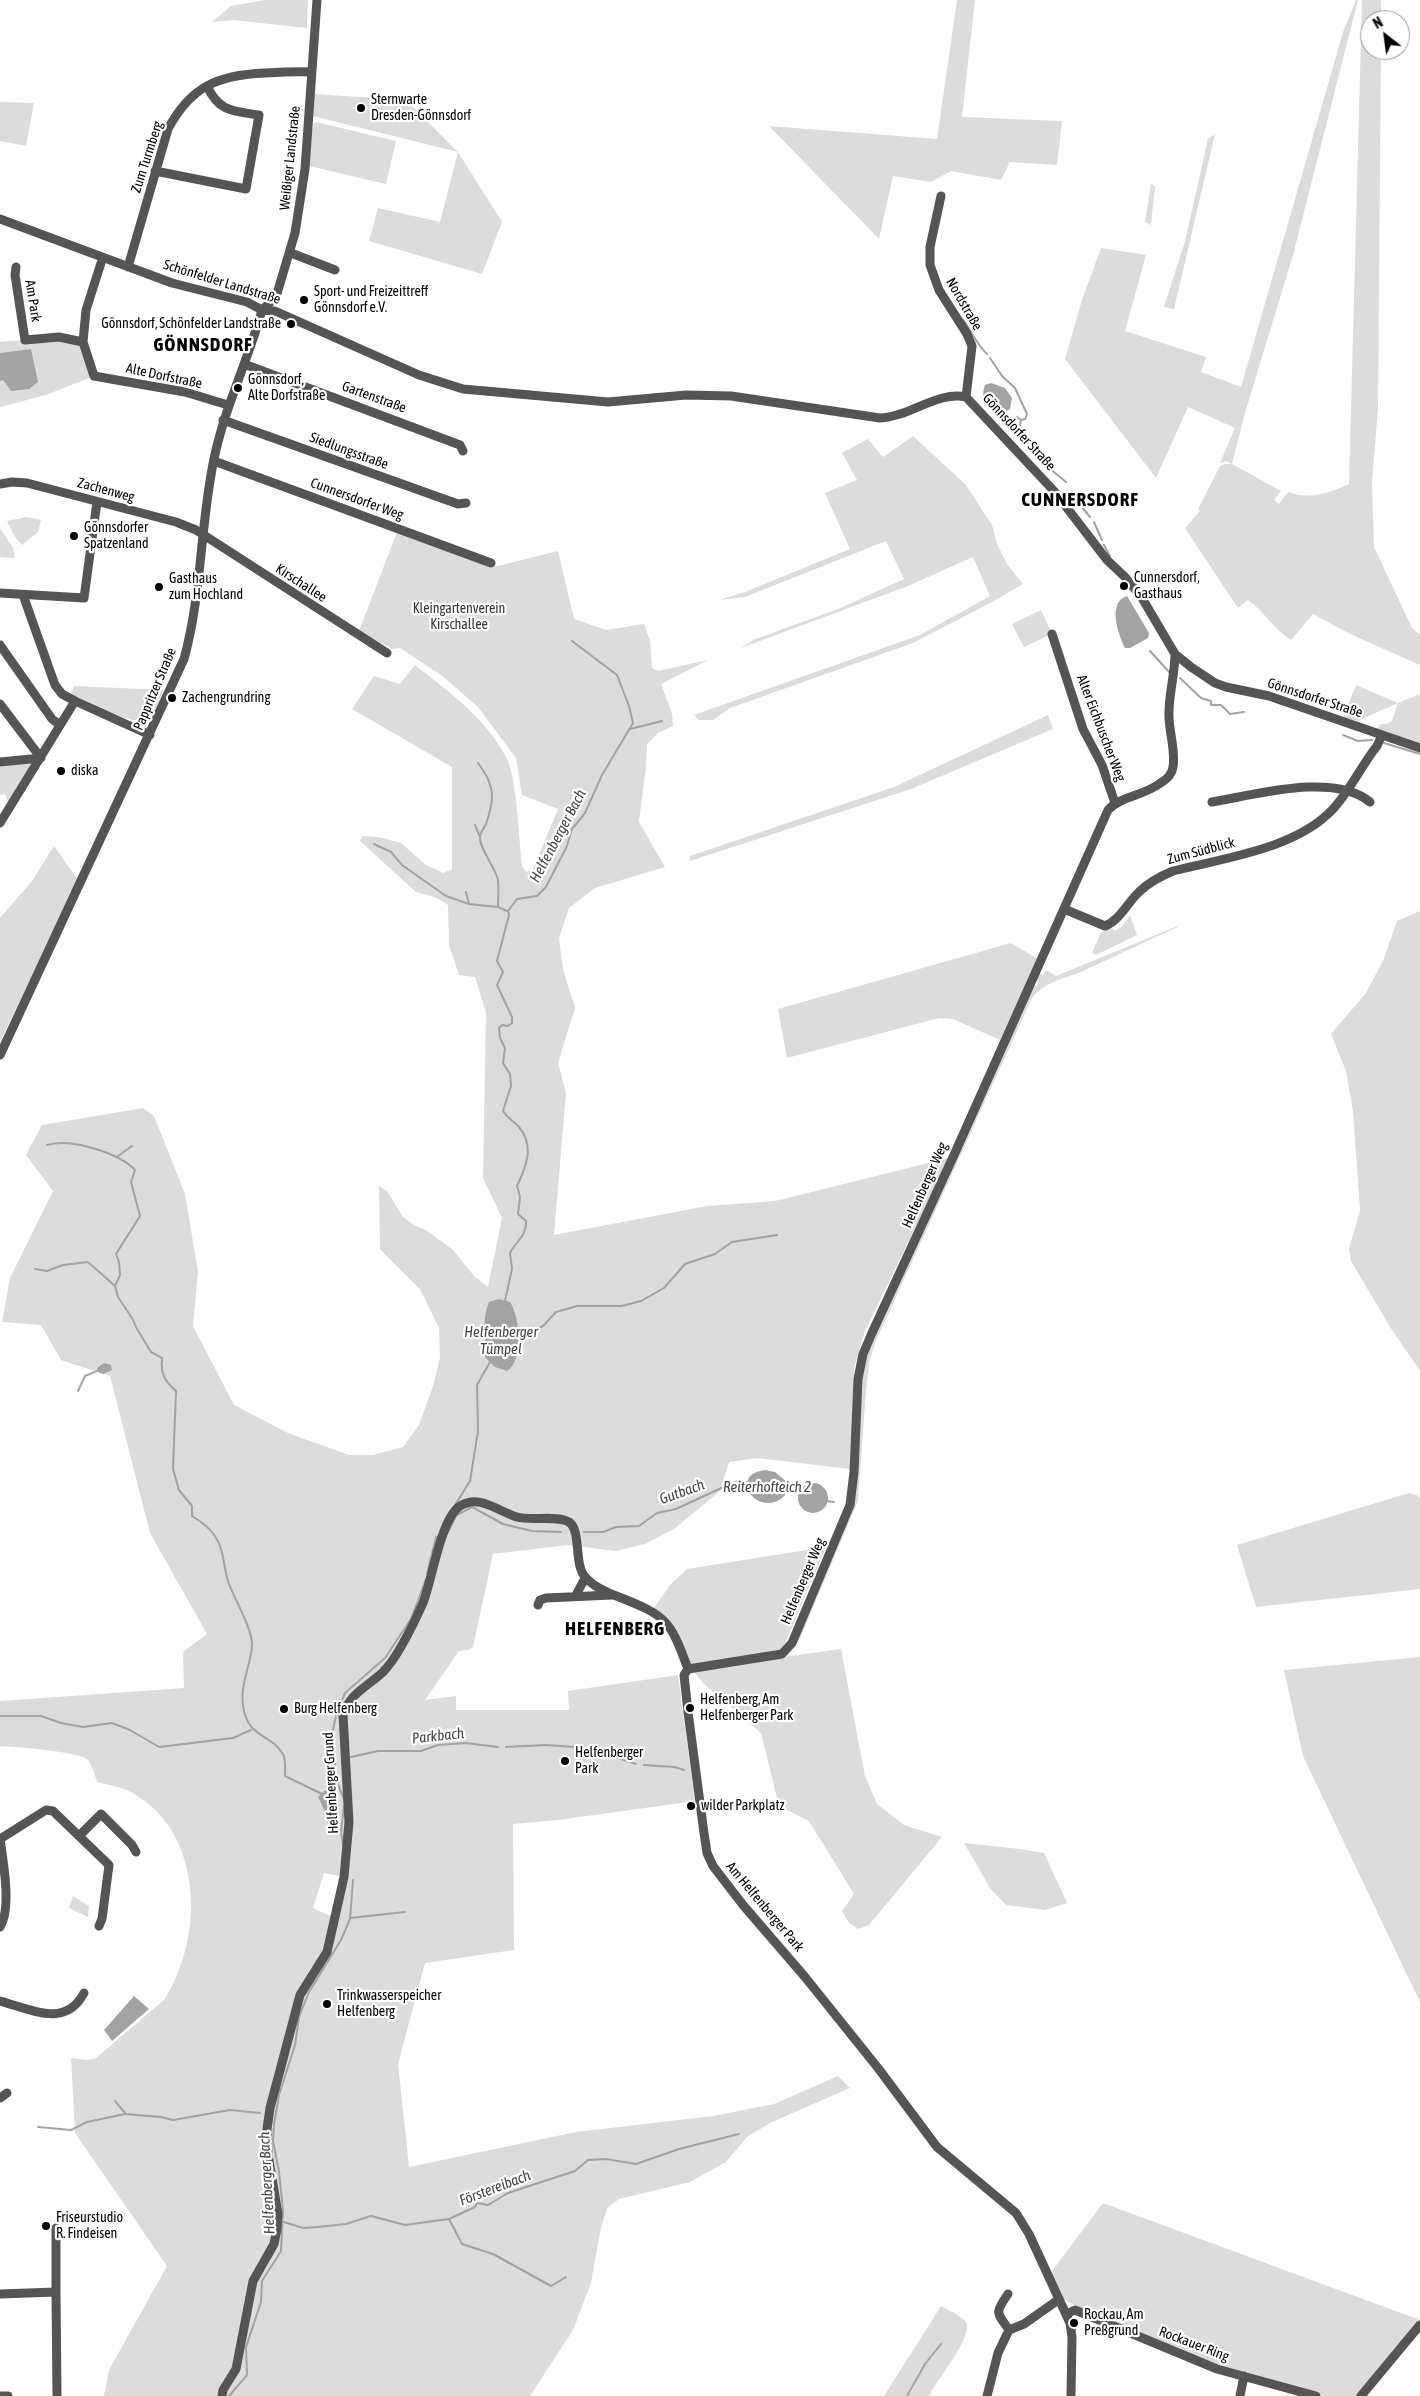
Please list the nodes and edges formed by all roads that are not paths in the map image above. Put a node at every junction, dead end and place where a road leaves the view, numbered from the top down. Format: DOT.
graph roads {
  1 [pos="317,0"];
  2 [pos="312,72"];
  3 [pos="206,86"];
  4 [pos="155,171"];
  5 [pos="941,196"];
  6 [pos="0,219"];
  7 [pos="290,253"];
  8 [pos="101,263"];
  9 [pos="16,267"];
  10 [pos="128,267"];
  11 [pos="335,270"];
  12 [pos="262,310"];
  13 [pos="83,342"];
  14 [pos="244,364"];
  15 [pos="966,397"];
  16 [pos="228,405"];
  17 [pos="808,408"];
  18 [pos="223,420"];
  19 [pos="463,451"];
  20 [pos="214,460"];
  21 [pos="0,484"];
  22 [pos="97,502"];
  23 [pos="466,503"];
  24 [pos="202,534"];
  25 [pos="491,563"];
  26 [pos="0,594"];
  27 [pos="23,594"];
  28 [pos="1052,634"];
  29 [pos="0,645"];
  30 [pos="386,654"];
  31 [pos="1175,654"];
  32 [pos="1191,667"];
  33 [pos="1175,674"];
  34 [pos="76,701"];
  35 [pos="0,704"];
  36 [pos="60,726"];
  37 [pos="150,735"];
  38 [pos="1382,735"];
  39 [pos="1416,747"];
  40 [pos="41,758"];
  41 [pos="0,762"];
  42 [pos="1347,790"];
  43 [pos="1212,802"];
  44 [pos="1370,802"];
  45 [pos="1116,803"];
  46 [pos="0,823"];
  47 [pos="1064,908"];
  48 [pos="0,1055"];
  49 [pos="585,1578"];
  50 [pos="576,1595"];
  51 [pos="612,1595"];
  52 [pos="538,1604"];
  53 [pos="688,1669"];
  54 [pos="79,1836"];
  55 [pos="0,1839"];
  56 [pos="136,1852"];
  57 [pos="99,1926"];
  58 [pos="0,1927"];
  59 [pos="84,1993"];
  60 [pos="0,2001"];
  61 [pos="56,2228"];
  62 [pos="56,2292"];
  63 [pos="0,2294"];
  64 [pos="1008,2294"];
  65 [pos="1058,2300"];
  66 [pos="1066,2314"];
  67 [pos="1420,2325"];
  68 [pos="1009,2330"];
  69 [pos="1244,2376"];
  70 [pos="0,2396"];
  71 [pos="8,2396"];
  72 [pos="57,2396"];
  73 [pos="222,2396"];
  74 [pos="987,2396"];
  75 [pos="1071,2396"];
  76 [pos="1240,2396"];
  77 [pos="1316,2396"];
  78 [pos="1361,2396"];
  1 -- 2 [label="street, Weißiger Landstraße"];
  2 -- 3 [label="street, Zum Turmberg"];
  2 -- 7 [label="street, Weißiger Landstraße"];
  3 -- 4 [label="street, Zum Turmberg"];
  3 -- 4 [label="street"];
  4 -- 10 [label="street, Zum Turmberg"];
  5 -- 15 [label="street, Nordstraße"];
  6 -- 10 [label="street, Schönfelder Landstraße"];
  7 -- 11 [label="street"];
  7 -- 12 [label="street, Weißiger Landstraße"];
  8 -- 13 [label="street"];
  9 -- 13 [label="street, Am Park"];
  10 -- 12 [label="street, Schönfelder Landstraße"];
  12 -- 14 [label="street, Pappritzer Straße"];
  12 -- 17 [label="street, Schönfelder Landstraße"];
  13 -- 16 [label="street, Alte Dorfstraße"];
  14 -- 16 [label="street, Pappritzer Straße"];
  14 -- 19 [label="street, Gartenstraße"];
  15 -- 17 [label="street, Gönnsdorfer Straße"];
  15 -- 31 [label="street, Gönnsdorfer Straße"];
  16 -- 18 [label="street, Pappritzer Straße"];
  18 -- 20 [label="street, Pappritzer Straße"];
  18 -- 23 [label="street, Siedlungsstraße"];
  20 -- 24 [label="street, Pappritzer Straße"];
  20 -- 25 [label="street, Cunnersdorfer Weg"];
  21 -- 22 [label="street, Zachenweg"];
  22 -- 24 [label="street, Zachenweg"];
  22 -- 27 [label="street"];
  24 -- 30 [label="street, Kirschallee"];
  24 -- 37 [label="street, Pappritzer Straße"];
  26 -- 27 [label="street"];
  27 -- 34 [label="street"];
  28 -- 45 [label="street, Alter Eichbuscher Weg"];
  29 -- 36 [label="street"];
  31 -- 32 [label="street, Gönnsdorfer Straße"];
  31 -- 33 [label="street"];
  32 -- 33 [label="street"];
  32 -- 38 [label="street, Gönnsdorfer Straße"];
  33 -- 45 [label="street"];
  34 -- 36 [label="street"];
  34 -- 37 [label="street"];
  35 -- 40 [label="street"];
  36 -- 40 [label="street"];
  37 -- 48 [label="street, Pappritzer Straße"];
  38 -- 39 [label="street, Gönnsdorfer Straße"];
  38 -- 42 [label="street, Zum Südblick"];
  40 -- 41 [label="street"];
  40 -- 46 [label="street"];
  42 -- 43 [label="street"];
  42 -- 44 [label="street"];
  42 -- 47 [label="street, Zum Südblick"];
  45 -- 47 [label="street, Helfenberger Weg"];
  47 -- 53 [label="street, Helfenberger Weg"];
  49 -- 50 [label="street"];
  49 -- 51 [label="street, Am Helfenberger Park"];
  49 -- 73 [label="street, Helfenberger Grund"];
  50 -- 51 [label="street, Am Helfenberger Park"];
  50 -- 52 [label="street, Am Helfenberger Park"];
  51 -- 53 [label="street, Am Helfenberger Park"];
  53 -- 65 [label="street, Am Helfenberger Park"];
  54 -- 55 [label="street"];
  54 -- 56 [label="street"];
  54 -- 57 [label="street"];
  55 -- 58 [label="street"];
  59 -- 60 [label="street"];
  61 -- 62 [label="street"];
  62 -- 63 [label="street"];
  62 -- 72 [label="street"];
  64 -- 68 [label="street"];
  65 -- 66 [label="street"];
  65 -- 68 [label="street"];
  66 -- 69 [label="street, Rockauer Ring"];
  66 -- 75 [label="street"];
  67 -- 78 [label="street"];
  68 -- 74 [label="street"];
  69 -- 76 [label="street"];
  69 -- 77 [label="street, Rockauer Ring"];
  70 -- 71 [label="street"];
}
